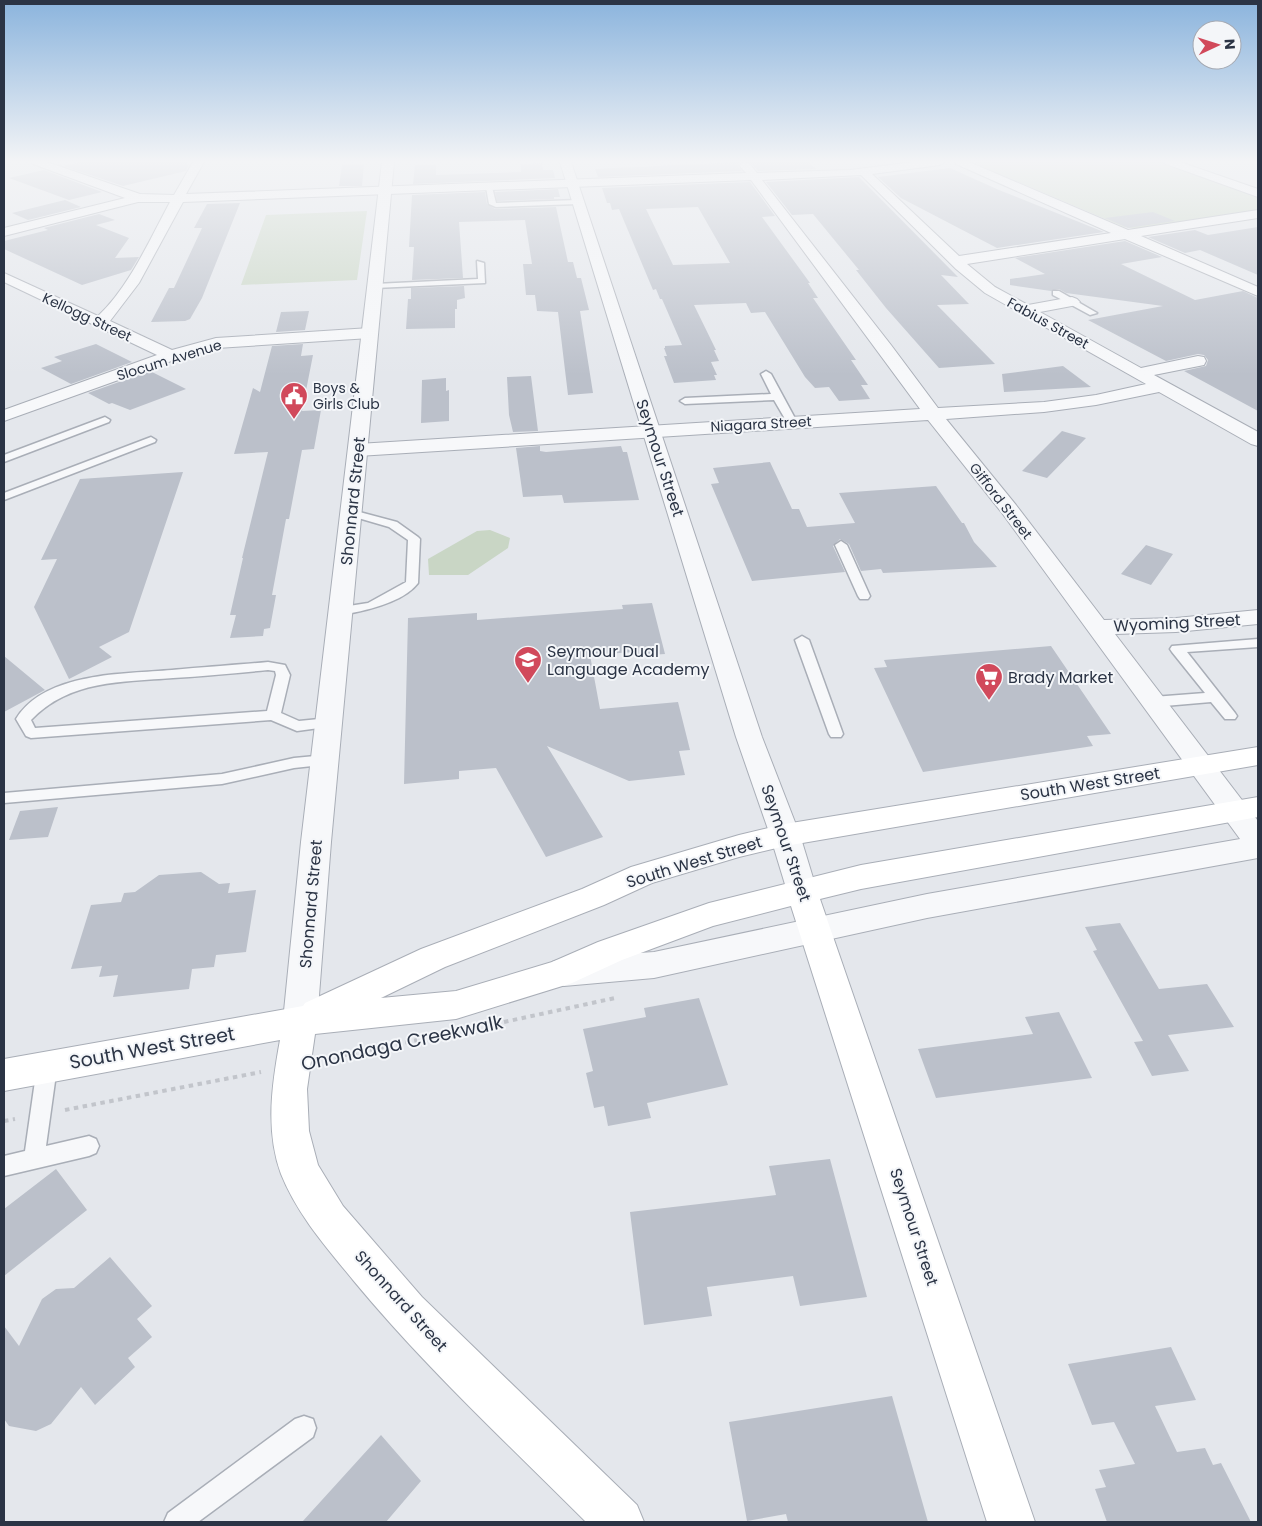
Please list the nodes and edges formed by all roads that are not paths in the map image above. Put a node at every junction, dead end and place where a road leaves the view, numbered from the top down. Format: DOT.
graph roads {
  1 [pos="158,233"];
  2 [pos="380,233"];
  3 [pos="588,233"];
  4 [pos="797,233"];
  5 [pos="927,233"];
  6 [pos="1122,233"];
  7 [pos="1137,233"];
  8 [pos="1126,235"];
  9 [pos="956,261"];
  10 [pos="480,262"];
  11 [pos="1219,275"];
  12 [pos="4,277"];
  13 [pos="1194,279"];
  14 [pos="375,286"];
  15 [pos="1258,292"];
  16 [pos="1056,293"];
  17 [pos="1072,302"];
  18 [pos="1024,310"];
  19 [pos="1093,313"];
  20 [pos="99,323"];
  21 [pos="370,333"];
  22 [pos="171,356"];
  23 [pos="1198,361"];
  24 [pos="1139,373"];
  25 [pos="766,374"];
  26 [pos="1162,386"];
  27 [pos="777,397"];
  28 [pos="685,401"];
  29 [pos="932,413"];
  30 [pos="4,416"];
  31 [pos="105,420"];
  32 [pos="792,422"];
  33 [pos="651,430"];
  34 [pos="151,440"];
  35 [pos="1258,440"];
  36 [pos="358,450"];
  37 [pos="4,459"];
  38 [pos="4,497"];
  39 [pos="352,513"];
  40 [pos="841,545"];
  41 [pos="864,596"];
  42 [pos="341,611"];
  43 [pos="1258,617"];
  44 [pos="1096,627"];
  45 [pos="802,640"];
  46 [pos="1258,643"];
  47 [pos="1215,697"];
  48 [pos="1153,702"];
  49 [pos="273,715"];
  50 [pos="1230,716"];
  51 [pos="329,723"];
  52 [pos="836,734"];
  53 [pos="1258,756"];
  54 [pos="326,760"];
  55 [pos="1201,766"];
  56 [pos="4,798"];
  57 [pos="1246,809"];
  58 [pos="785,835"];
  59 [pos="1258,842"];
  60 [pos="1258,847"];
  61 [pos="802,891"];
  62 [pos="816,929"];
  63 [pos="560,973"];
  64 [pos="300,1021"];
  65 [pos="47,1067"];
  66 [pos="4,1075"];
  67 [pos="89,1146"];
  68 [pos="34,1158"];
  69 [pos="4,1166"];
  70 [pos="304,1428"];
  71 [pos="177,1522"];
  72 [pos="620,1522"];
  73 [pos="1011,1522"];
  1 -- 20 [label="street"];
  2 -- 14 [label="street, Shonnard Street"];
  3 -- 33 [label="street, Seymour Street"];
  4 -- 29 [label="street, Gifford Street"];
  5 -- 9 [label="street, Fabius Street"];
  6 -- 8 [label="street"];
  7 -- 8 [label="street"];
  8 -- 9 [label="street"];
  8 -- 11 [label="street"];
  9 -- 18 [label="street, Fabius Street"];
  10 -- 14 [label="lane"];
  11 -- 13 [label="street"];
  11 -- 15 [label="street"];
  12 -- 20 [label="street, Kellogg Street"];
  14 -- 21 [label="street, Shonnard Street"];
  16 -- 17 [label="lane"];
  17 -- 18 [label="street"];
  17 -- 19 [label="lane"];
  18 -- 24 [label="street, Fabius Street"];
  20 -- 22 [label="street, Kellogg Street"];
  21 -- 22 [label="street, Slocum Avenue"];
  21 -- 36 [label="street, Shonnard Street"];
  22 -- 30 [label="street, Slocum Avenue"];
  23 -- 24 [label="street"];
  24 -- 26 [label="street, Fabius Street"];
  25 -- 27 [label="lane"];
  26 -- 29 [label="street, Niagara Street"];
  26 -- 35 [label="street, Fabius Street"];
  27 -- 28 [label="lane"];
  27 -- 32 [label="lane"];
  29 -- 32 [label="street, Niagara Street"];
  29 -- 44 [label="street, Gifford Street"];
  31 -- 37 [label="lane"];
  32 -- 33 [label="street, Niagara Street"];
  33 -- 36 [label="street, Niagara Street"];
  33 -- 58 [label="street, Seymour Street"];
  34 -- 38 [label="lane"];
  36 -- 39 [label="street, Shonnard Street"];
  39 -- 42 [label="street, Shonnard Street"];
  39 -- 42 [label="lane"];
  40 -- 41 [label="lane"];
  42 -- 51 [label="street, Shonnard Street"];
  43 -- 44 [label="street, Wyoming Street"];
  44 -- 48 [label="street, Gifford Street"];
  45 -- 52 [label="lane"];
  46 -- 47 [label="lane"];
  47 -- 48 [label="lane"];
  47 -- 50 [label="lane"];
  48 -- 55 [label="street, Gifford Street"];
  49 -- 49 [label="lane"];
  49 -- 51 [label="lane"];
  51 -- 54 [label="street, Shonnard Street"];
  53 -- 55 [label="main road, South West Street"];
  54 -- 56 [label="lane"];
  54 -- 64 [label="street, Shonnard Street"];
  55 -- 57 [label="street, Gifford Street"];
  55 -- 58 [label="main road, South West Street"];
  57 -- 59 [label="street, Gifford Street"];
  57 -- 61 [label="main road, South West Street"];
  58 -- 61 [label="street, Seymour Street"];
  58 -- 64 [label="main road, South West Street"];
  60 -- 62 [label="street, South West Street"];
  61 -- 62 [label="main road, Seymour Street"];
  61 -- 63 [label="main road, South West Street"];
  62 -- 63 [label="street, South West Street"];
  62 -- 73 [label="main road, Seymour Street"];
  63 -- 64 [label="main road, South West Street"];
  64 -- 65 [label="main road, South West Street"];
  64 -- 72 [label="main road, Shonnard Street"];
  65 -- 66 [label="main road, South West Street"];
  65 -- 68 [label="lane"];
  67 -- 68 [label="lane"];
  68 -- 69 [label="lane"];
  70 -- 71 [label="lane"];
}
